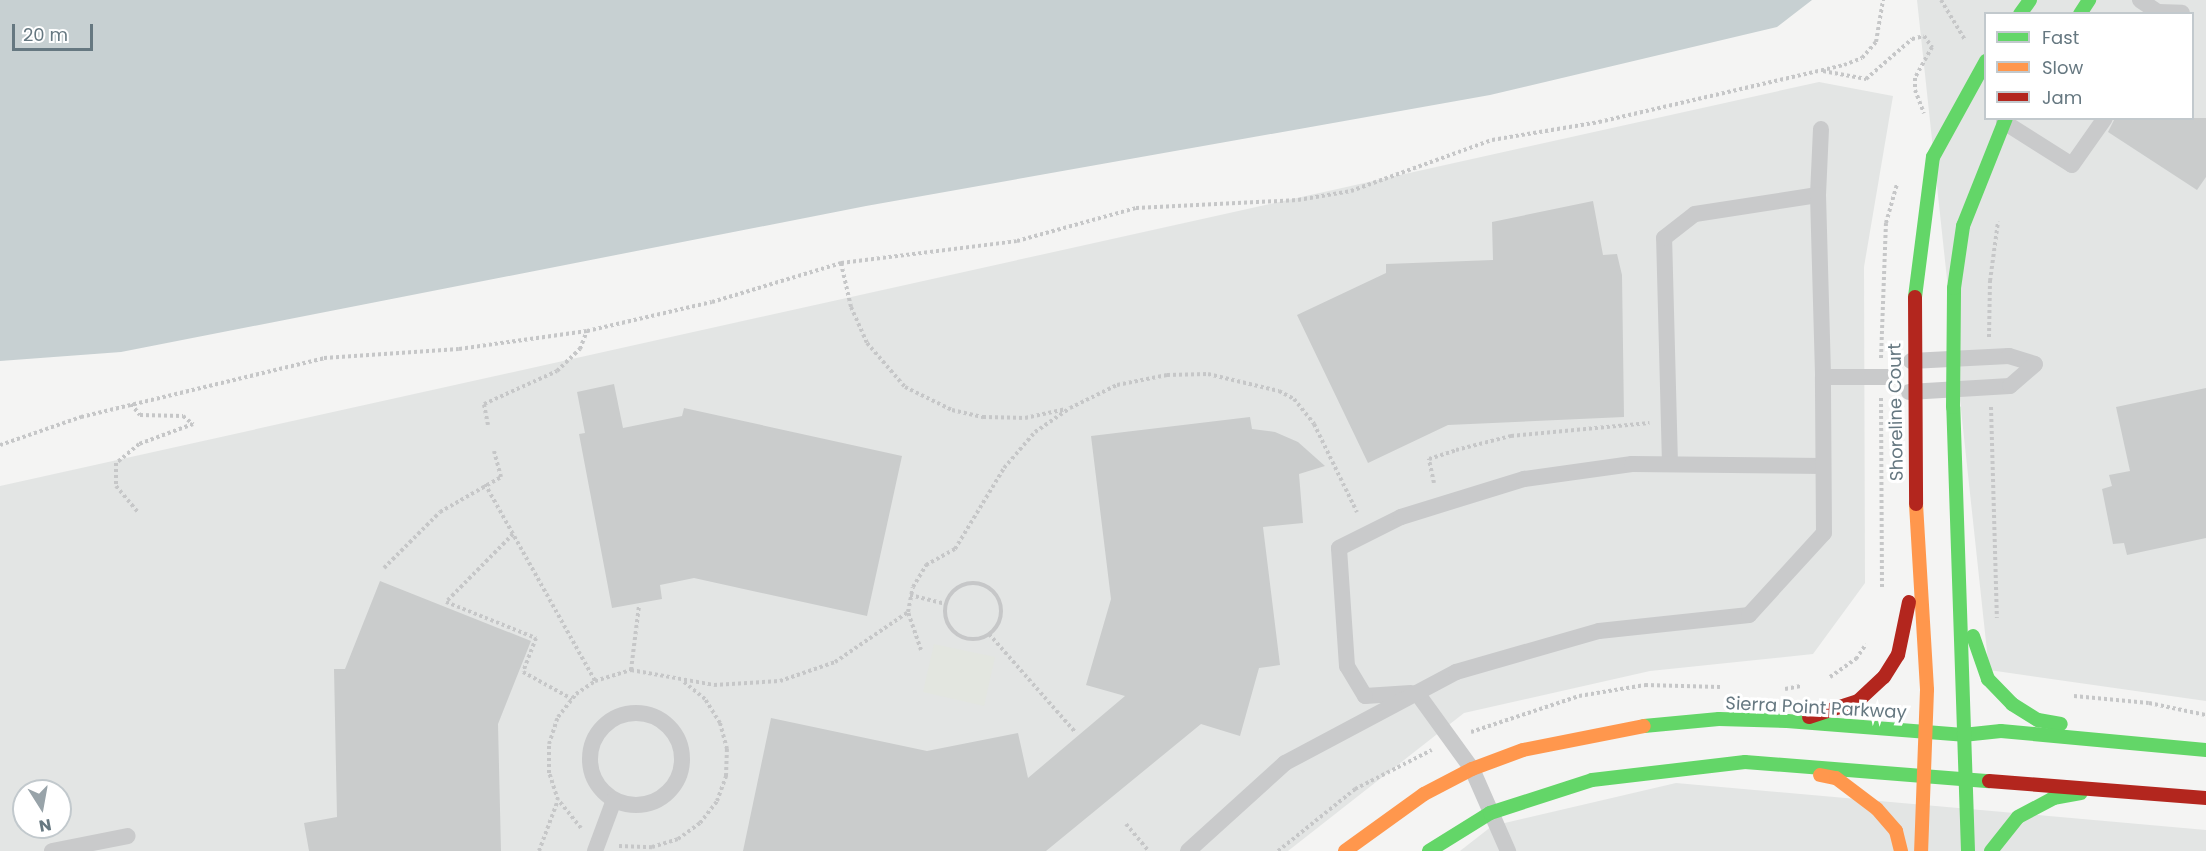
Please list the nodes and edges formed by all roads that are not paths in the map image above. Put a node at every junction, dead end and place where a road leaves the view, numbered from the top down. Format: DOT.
graph roads {
  1 [pos="2140,0"];
  2 [pos="2158,12"];
  3 [pos="1984,65"];
  4 [pos="2005,120"];
  5 [pos="2104,120"];
  6 [pos="1821,129"];
  7 [pos="1818,195"];
  8 [pos="1953,358"];
  9 [pos="1913,361"];
  10 [pos="1894,376"];
  11 [pos="1823,377"];
  12 [pos="1953,391"];
  13 [pos="1913,392"];
  14 [pos="1670,464"];
  15 [pos="1822,466"];
  16 [pos="1916,544"];
  17 [pos="1961,570"];
  18 [pos="1418,693"];
  19 [pos="1787,721"];
  20 [pos="1926,732"];
  21 [pos="1964,735"];
  22 [pos="2192,748"];
  23 [pos="2206,750"];
  24 [pos="1745,762"];
  25 [pos="1472,770"];
  26 [pos="1922,776"];
  27 [pos="1964,781"];
  28 [pos="2106,789"];
  29 [pos="2206,798"];
  30 [pos="614,800"];
  31 [pos="1490,813"];
  32 [pos="128,836"];
  33 [pos="597,846"];
  34 [pos="52,851"];
  35 [pos="1188,851"];
  36 [pos="1345,851"];
  37 [pos="1429,851"];
  38 [pos="1508,851"];
  39 [pos="1901,851"];
  40 [pos="1921,851"];
  41 [pos="1968,851"];
  42 [pos="1991,851"];
  1 -- 2 [label="lane"];
  3 -- 9 [label="street, Shoreline Court"];
  4 -- 5 [label="lane"];
  4 -- 8 [label="street"];
  6 -- 7 [label="lane"];
  7 -- 11 [label="lane"];
  7 -- 14 [label="lane"];
  8 -- 9 [label="lane"];
  8 -- 12 [label="street"];
  8 -- 12 [label="lane"];
  9 -- 10 [label="lane"];
  9 -- 13 [label="street, Shoreline Court"];
  10 -- 11 [label="lane"];
  10 -- 13 [label="lane"];
  11 -- 15 [label="lane"];
  12 -- 13 [label="lane"];
  12 -- 17 [label="street"];
  13 -- 16 [label="street, Shoreline Court"];
  14 -- 15 [label="lane"];
  14 -- 18 [label="lane"];
  15 -- 18 [label="lane"];
  16 -- 19 [label="street"];
  16 -- 20 [label="street, Shoreline Court"];
  17 -- 21 [label="street"];
  17 -- 22 [label="street"];
  18 -- 25 [label="lane"];
  18 -- 35 [label="lane"];
  19 -- 20 [label="street, Sierra Point Parkway"];
  19 -- 25 [label="street, Sierra Point Parkway"];
  20 -- 21 [label="street, Sierra Point Parkway"];
  20 -- 26 [label="street, Shoreline Court"];
  21 -- 22 [label="street, Sierra Point Parkway"];
  21 -- 27 [label="street"];
  22 -- 23 [label="street, Sierra Point Parkway"];
  24 -- 26 [label="street"];
  24 -- 31 [label="street"];
  24 -- 39 [label="street"];
  25 -- 31 [label="lane"];
  25 -- 36 [label="street, Sierra Point Parkway"];
  26 -- 27 [label="street"];
  26 -- 40 [label="street, Shoreline Court"];
  27 -- 28 [label="street"];
  27 -- 41 [label="street"];
  28 -- 29 [label="street"];
  28 -- 42 [label="street"];
  30 -- 30 [label="lane"];
  30 -- 33 [label="lane"];
  31 -- 37 [label="street"];
  31 -- 38 [label="lane"];
  32 -- 34 [label="lane"];
}
